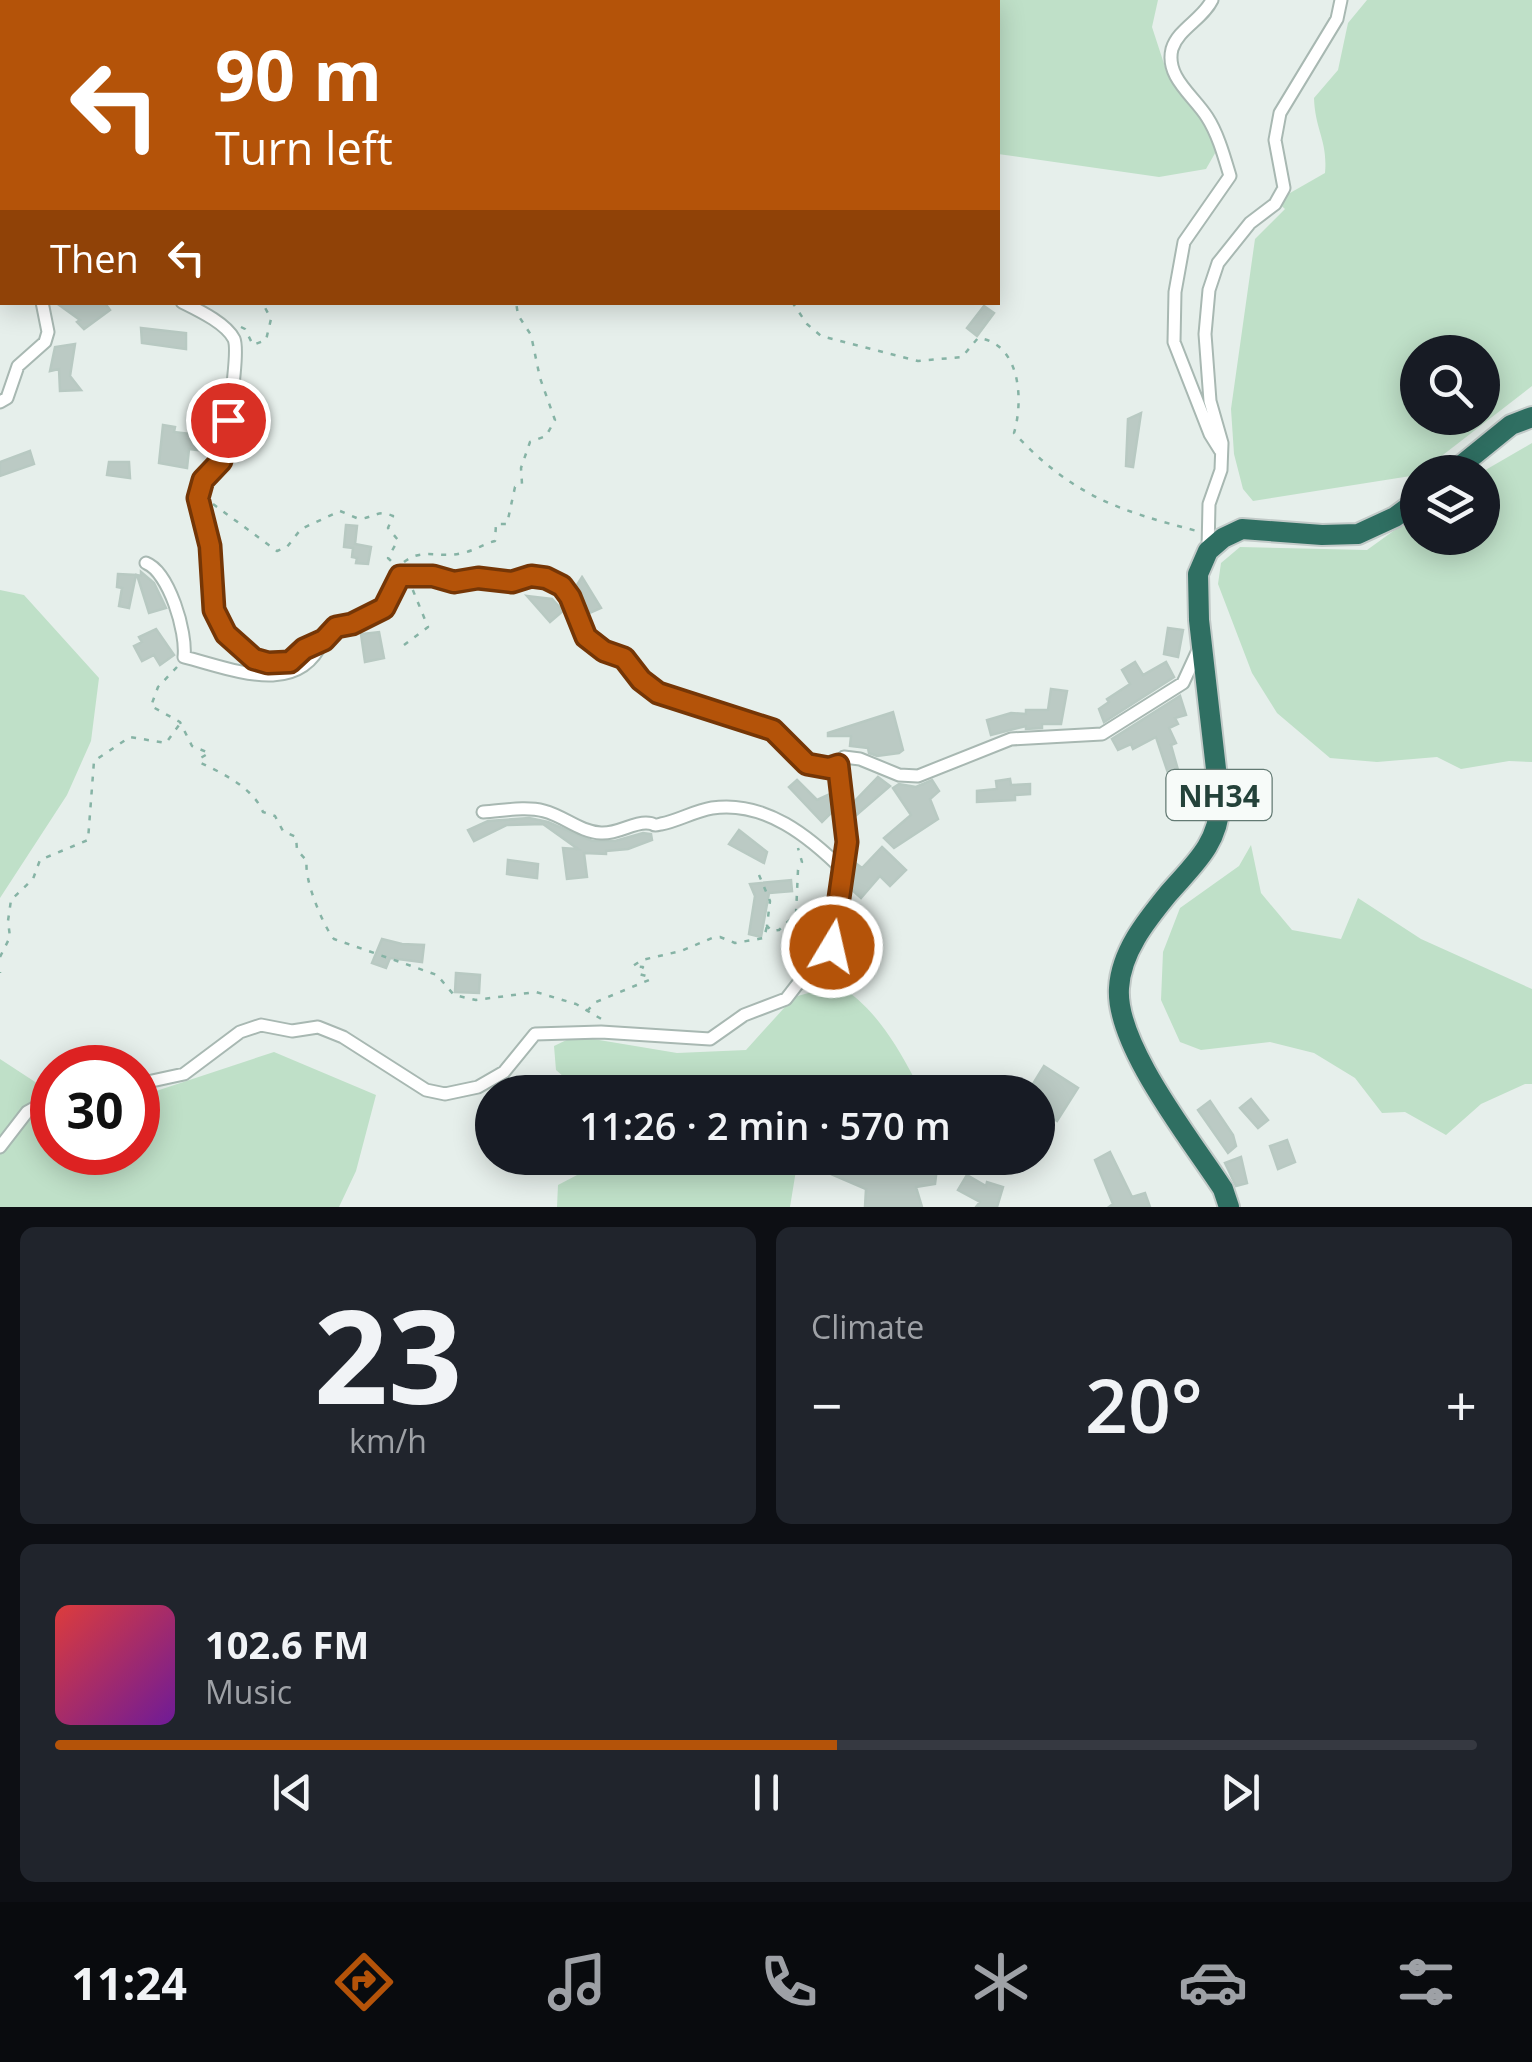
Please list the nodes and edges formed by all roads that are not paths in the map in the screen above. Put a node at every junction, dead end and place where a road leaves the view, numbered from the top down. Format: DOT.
graph roads {
  1 [pos="1212,0"];
  2 [pos="1341,0"];
  3 [pos="43,305"];
  4 [pos="187,305"];
  5 [pos="0,402"];
  6 [pos="1532,416"];
  7 [pos="1222,454"];
  8 [pos="1475,455"];
  9 [pos="1400,513"];
  10 [pos="1208,542"];
  11 [pos="146,563"];
  12 [pos="324,640"];
  13 [pos="1202,642"];
  14 [pos="838,765"];
  15 [pos="483,812"];
  16 [pos="844,872"];
  17 [pos="160,1079"];
  18 [pos="30,1110"];
  19 [pos="0,1147"];
  20 [pos="1230,1207"];
  1 -- 7 [label="street"];
  2 -- 7 [label="street"];
  3 -- 5 [label="street"];
  4 -- 12 [label="street"];
  6 -- 8 [label="highway"];
  7 -- 10 [label="street"];
  9 -- 10 [label="highway"];
  10 -- 13 [label="highway, NH34"];
  11 -- 12 [label="street"];
  12 -- 14 [label="street"];
  13 -- 14 [label="street"];
  13 -- 20 [label="highway, NH34"];
  14 -- 16 [label="street"];
  15 -- 16 [label="street"];
  16 -- 17 [label="street"];
  18 -- 19 [label="street"];
}
